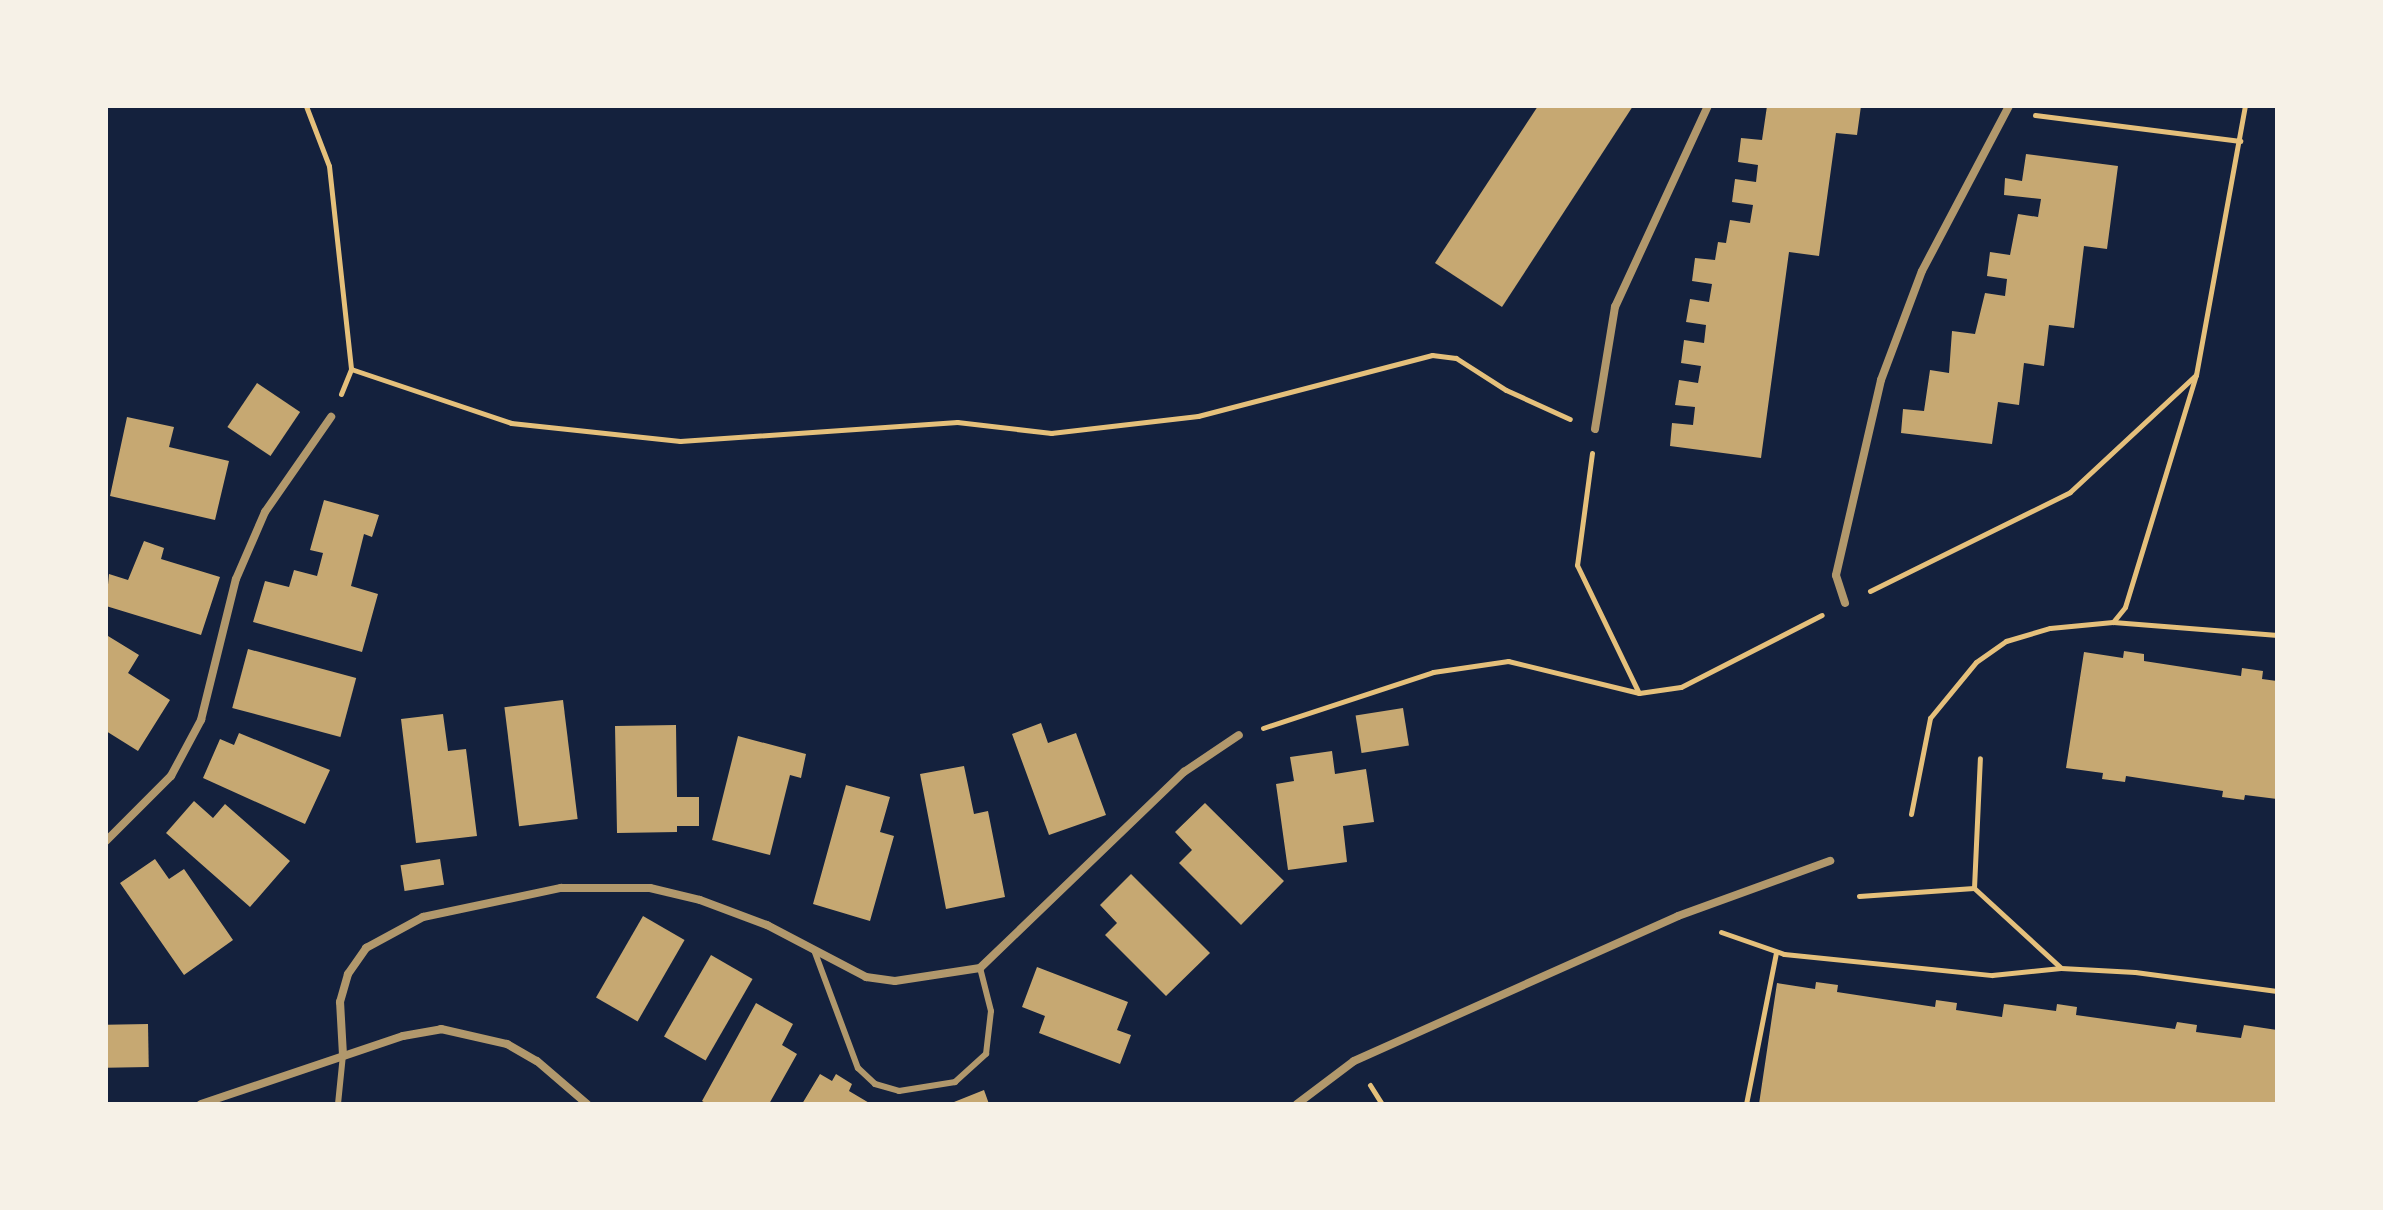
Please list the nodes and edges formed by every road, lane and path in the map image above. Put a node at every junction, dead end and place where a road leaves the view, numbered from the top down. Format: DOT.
graph roads {
  1 [pos="306,106"];
  2 [pos="1708,106"];
  3 [pos="2245,106"];
  4 [pos="2008,109"];
  5 [pos="2240,141"];
  6 [pos="2196,375"];
  7 [pos="331,417"];
  8 [pos="1595,429"];
  9 [pos="1845,603"];
  10 [pos="2113,622"];
  11 [pos="2277,635"];
  12 [pos="1639,693"];
  13 [pos="1239,735"];
  14 [pos="1980,758"];
  15 [pos="1911,814"];
  16 [pos="106,841"];
  17 [pos="1830,861"];
  18 [pos="1974,888"];
  19 [pos="1859,896"];
  20 [pos="1678,916"];
  21 [pos="814,950"];
  22 [pos="1776,952"];
  23 [pos="980,968"];
  24 [pos="2061,968"];
  25 [pos="2277,991"];
  26 [pos="343,1055"];
  27 [pos="201,1104"];
  28 [pos="338,1104"];
  29 [pos="587,1104"];
  30 [pos="1297,1104"];
  31 [pos="1746,1104"];
  1 -- 8 [label="path"];
  2 -- 8 [label="street"];
  3 -- 5 [label="path"];
  4 -- 5 [label="path"];
  4 -- 9 [label="street"];
  5 -- 6 [label="path"];
  6 -- 9 [label="path"];
  6 -- 10 [label="path"];
  7 -- 16 [label="street"];
  8 -- 12 [label="path"];
  9 -- 12 [label="path"];
  10 -- 11 [label="path"];
  10 -- 15 [label="path"];
  12 -- 13 [label="path"];
  13 -- 23 [label="street"];
  14 -- 18 [label="path"];
  17 -- 20 [label="street"];
  18 -- 19 [label="path"];
  18 -- 24 [label="path"];
  20 -- 22 [label="path"];
  20 -- 30 [label="street"];
  21 -- 23 [label="street"];
  21 -- 23 [label="lane"];
  21 -- 26 [label="street"];
  22 -- 24 [label="path"];
  22 -- 31 [label="path"];
  24 -- 25 [label="path"];
  26 -- 27 [label="street"];
  26 -- 28 [label="lane"];
  26 -- 29 [label="street"];
}
